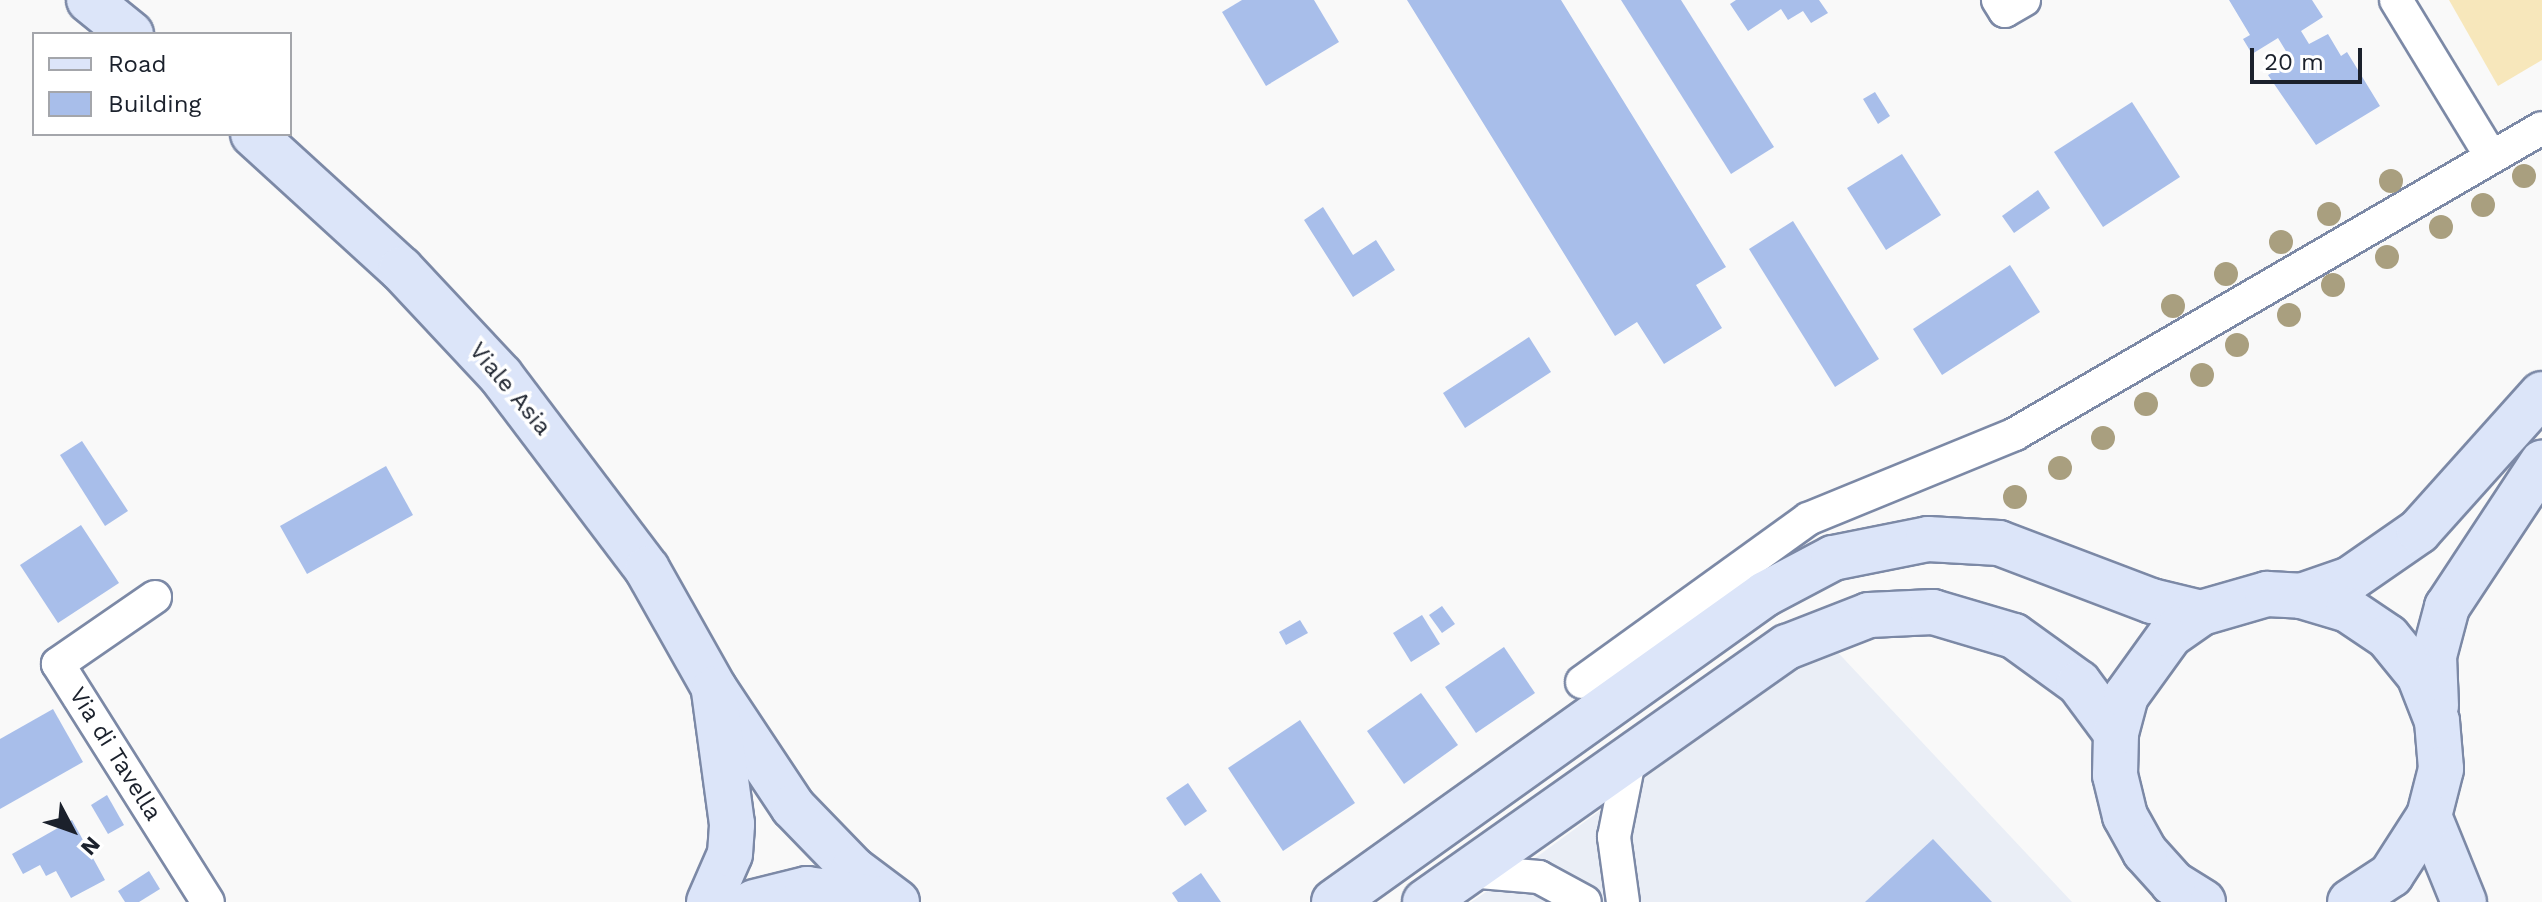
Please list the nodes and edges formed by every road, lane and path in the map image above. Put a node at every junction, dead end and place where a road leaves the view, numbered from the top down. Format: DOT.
graph roads {
  1 [pos="89,0"];
  2 [pos="1998,0"];
  3 [pos="2024,0"];
  4 [pos="2396,0"];
  5 [pos="129,32"];
  6 [pos="2542,128"];
  7 [pos="255,136"];
  8 [pos="2491,156"];
  9 [pos="2542,394"];
  10 [pos="2542,463"];
  11 [pos="2301,596"];
  12 [pos="155,597"];
  13 [pos="2201,613"];
  14 [pos="1582,682"];
  15 [pos="714,688"];
  16 [pos="2437,721"];
  17 [pos="2116,733"];
  18 [pos="1630,756"];
  19 [pos="2429,816"];
  20 [pos="1468,871"];
  21 [pos="208,902"];
  22 [pos="709,902"];
  23 [pos="754,902"];
  24 [pos="895,902"];
  25 [pos="1334,902"];
  26 [pos="1425,902"];
  27 [pos="1585,902"];
  28 [pos="1623,902"];
  29 [pos="2203,902"];
  30 [pos="2350,902"];
  31 [pos="2464,902"];
  1 -- 5 [label="main road"];
  2 -- 3 [label="street"];
  4 -- 8 [label="street"];
  6 -- 8 [label="street"];
  7 -- 15 [label="main road, Viale Asia"];
  8 -- 14 [label="street"];
  9 -- 11 [label="main road"];
  10 -- 16 [label="main road"];
  11 -- 13 [label="main road"];
  11 -- 16 [label="main road"];
  12 -- 21 [label="street, Via di Tavella"];
  13 -- 17 [label="main road"];
  13 -- 25 [label="main road"];
  15 -- 22 [label="main road"];
  15 -- 24 [label="main road, Viale Asia"];
  16 -- 19 [label="main road"];
  17 -- 18 [label="main road"];
  17 -- 29 [label="main road"];
  18 -- 20 [label="main road"];
  18 -- 28 [label="street"];
  19 -- 30 [label="main road"];
  19 -- 31 [label="main road"];
  20 -- 26 [label="main road"];
  20 -- 27 [label="street"];
  23 -- 24 [label="main road"];
}
